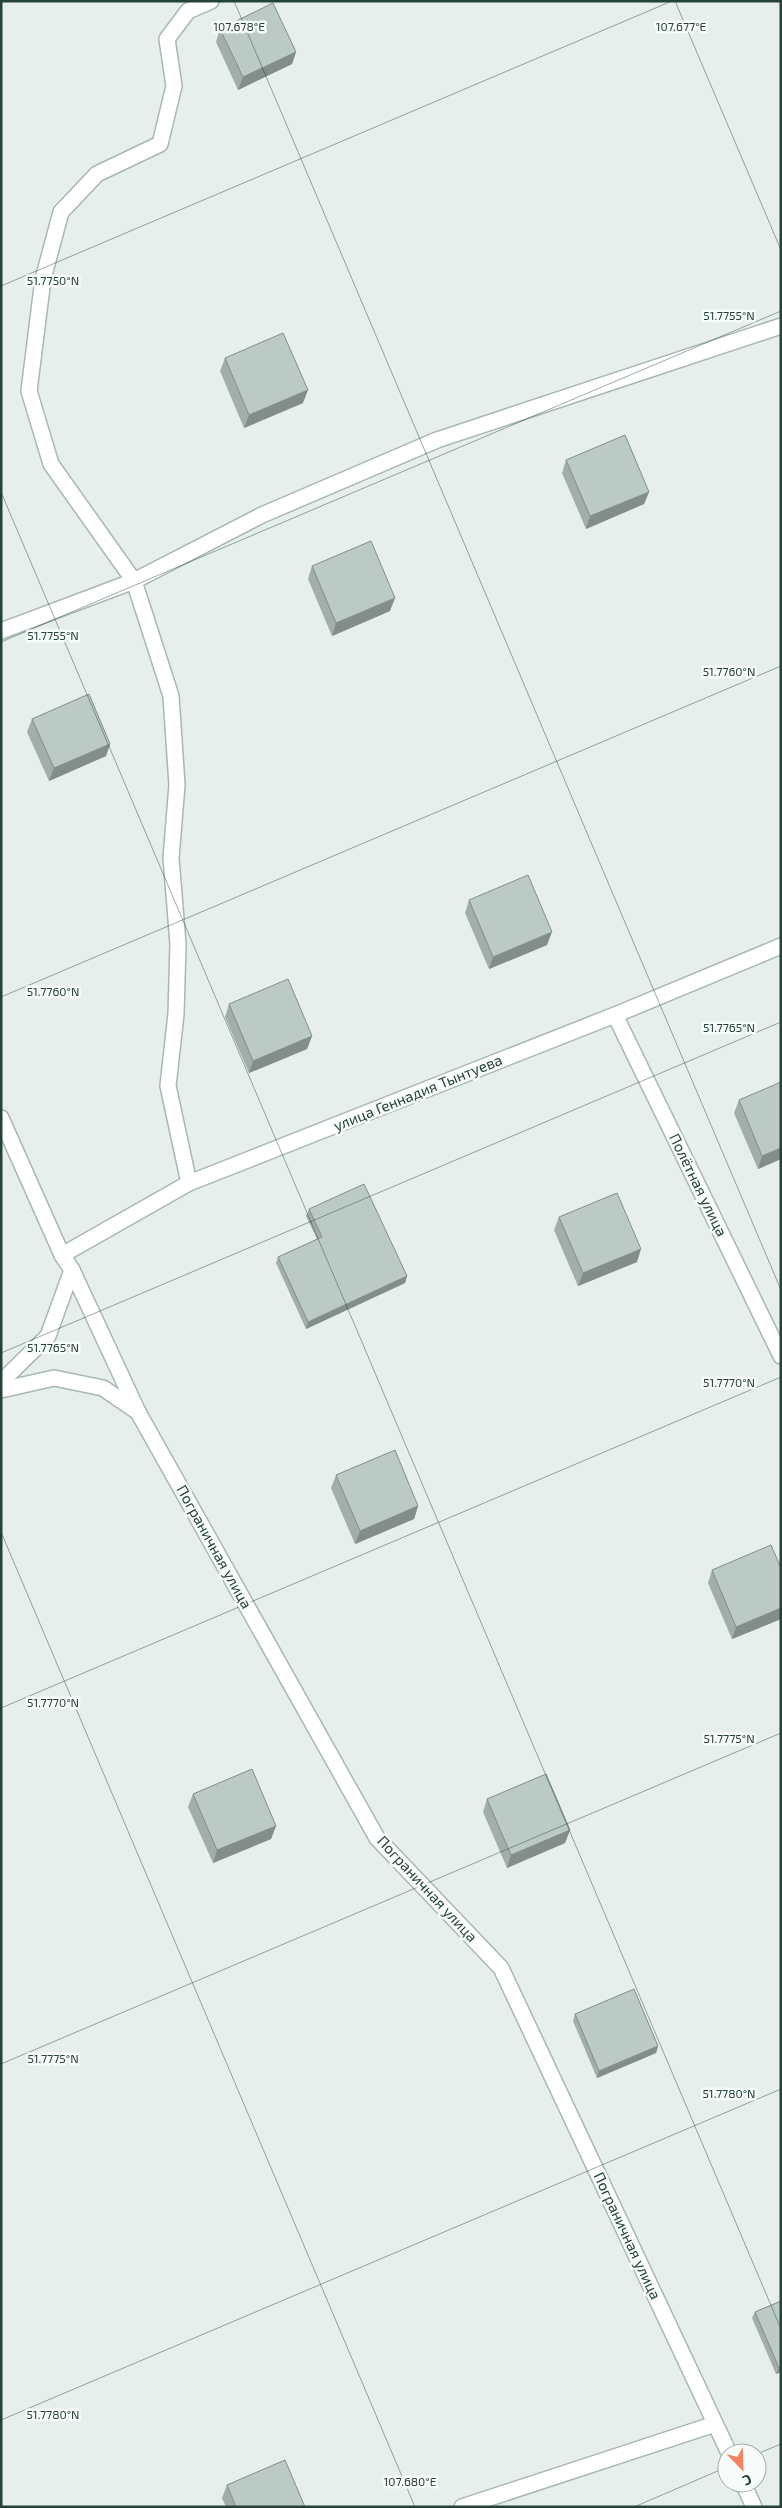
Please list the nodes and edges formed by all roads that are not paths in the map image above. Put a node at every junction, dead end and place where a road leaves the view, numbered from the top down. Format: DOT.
graph roads {
  1 [pos="211,1"];
  2 [pos="781,326"];
  3 [pos="134,582"];
  4 [pos="1,631"];
  5 [pos="781,946"];
  6 [pos="615,1015"];
  7 [pos="1,1118"];
  8 [pos="189,1183"];
  9 [pos="62,1255"];
  10 [pos="72,1270"];
  11 [pos="781,1356"];
  12 [pos="1,1382"];
  13 [pos="1,1390"];
  14 [pos="138,1412"];
  15 [pos="715,2424"];
  16 [pos="724,2443"];
  17 [pos="748,2493"];
  18 [pos="462,2507"];
  19 [pos="754,2507"];
  1 -- 3 [label="street"];
  2 -- 3 [label="street"];
  3 -- 4 [label="street"];
  3 -- 8 [label="street"];
  5 -- 6 [label="street, улица Геннадия Тынтуева"];
  6 -- 8 [label="street, улица Геннадия Тынтуева"];
  6 -- 11 [label="street, Полётная улица"];
  7 -- 9 [label="street, Пограничная улица"];
  8 -- 9 [label="street, улица Геннадия Тынтуева"];
  9 -- 10 [label="street, Пограничная улица"];
  10 -- 12 [label="street"];
  10 -- 14 [label="street, Пограничная улица"];
  13 -- 14 [label="street"];
  14 -- 15 [label="street, Пограничная улица"];
  15 -- 16 [label="street, Пограничная улица"];
  15 -- 18 [label="street"];
  17 -- 19 [label="street"];
}
